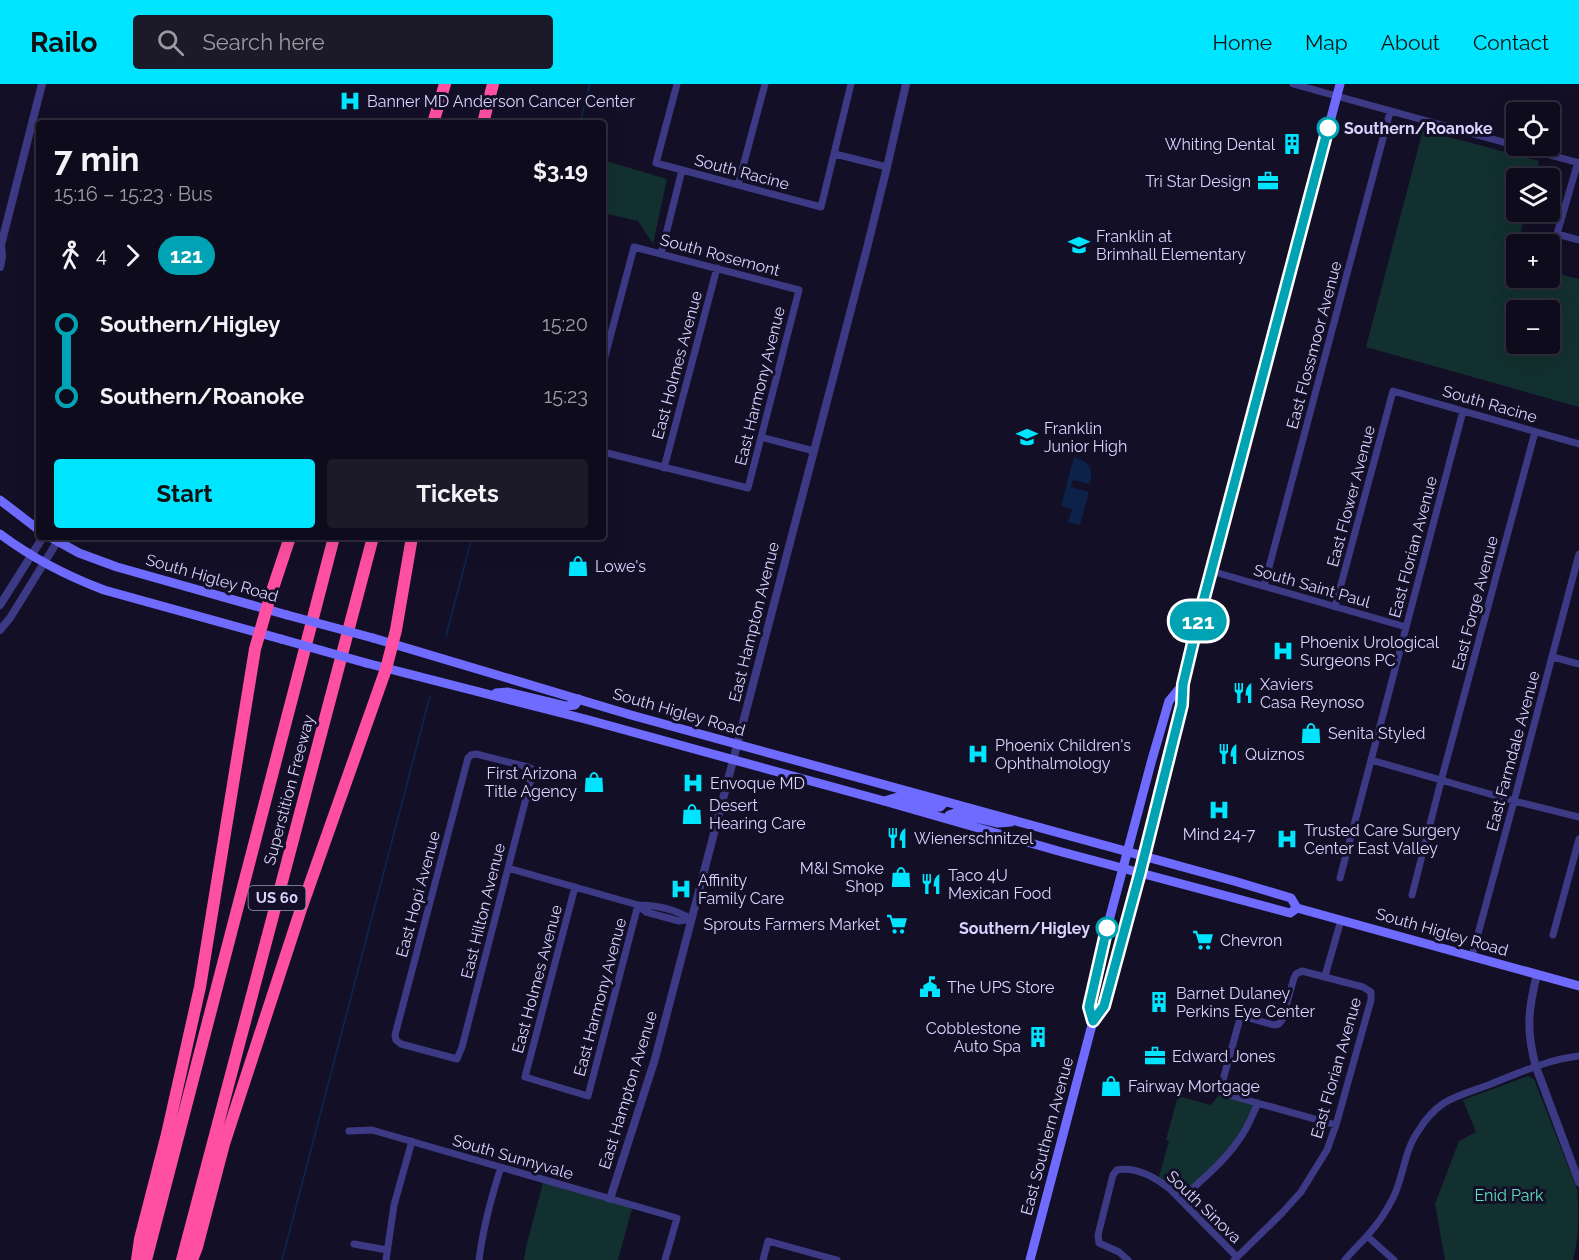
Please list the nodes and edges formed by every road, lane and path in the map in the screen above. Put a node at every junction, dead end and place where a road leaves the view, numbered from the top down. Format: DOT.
graph roads {
  1 [pos="42,84"];
  2 [pos="445,84"];
  3 [pos="451,84"];
  4 [pos="493,84"];
  5 [pos="677,84"];
  6 [pos="765,84"];
  7 [pos="851,84"];
  8 [pos="906,84"];
  9 [pos="1293,84"];
  10 [pos="1340,84"];
  11 [pos="1337,97"];
  12 [pos="1390,112"];
  13 [pos="434,120"];
  14 [pos="442,120"];
  15 [pos="484,120"];
  16 [pos="835,154"];
  17 [pos="1579,163"];
  18 [pos="887,167"];
  19 [pos="682,170"];
  20 [pos="738,185"];
  21 [pos="1579,240"];
  22 [pos="0,245"];
  23 [pos="661,254"];
  24 [pos="0,267"];
  25 [pos="717,268"];
  26 [pos="799,290"];
  27 [pos="606,353"];
  28 [pos="1393,391"];
  29 [pos="1463,411"];
  30 [pos="1535,432"];
  31 [pos="761,437"];
  32 [pos="1579,444"];
  33 [pos="814,452"];
  34 [pos="606,453"];
  35 [pos="664,468"];
  36 [pos="0,500"];
  37 [pos="36,528"];
  38 [pos="0,534"];
  39 [pos="50,540"];
  40 [pos="51,540"];
  41 [pos="56,540"];
  42 [pos="289,540"];
  43 [pos="333,540"];
  44 [pos="372,540"];
  45 [pos="411,540"];
  46 [pos="1579,554"];
  47 [pos="31,555"];
  48 [pos="44,563"];
  49 [pos="1211,571"];
  50 [pos="1264,586"];
  51 [pos="0,605"];
  52 [pos="1335,607"];
  53 [pos="266,608"];
  54 [pos="1406,627"];
  55 [pos="0,630"];
  56 [pos="259,633"];
  57 [pos="393,644"];
  58 [pos="1553,657"];
  59 [pos="1579,664"];
  60 [pos="386,669"];
  61 [pos="1183,684"];
  62 [pos="487,694"];
  63 [pos="579,699"];
  64 [pos="738,744"];
  65 [pos="471,755"];
  66 [pos="734,759"];
  67 [pos="1371,760"];
  68 [pos="1441,781"];
  69 [pos="884,801"];
  70 [pos="1514,801"];
  71 [pos="945,802"];
  72 [pos="1579,817"];
  73 [pos="948,819"];
  74 [pos="1016,821"];
  75 [pos="1579,839"];
  76 [pos="1128,851"];
  77 [pos="1144,856"];
  78 [pos="508,868"];
  79 [pos="1123,869"];
  80 [pos="1140,873"];
  81 [pos="1340,878"];
  82 [pos="575,887"];
  83 [pos="1412,895"];
  84 [pos="638,905"];
  85 [pos="1297,908"];
  86 [pos="691,919"];
  87 [pos="1341,920"];
  88 [pos="1553,935"];
  89 [pos="1472,956"];
  90 [pos="1537,974"];
  91 [pos="1325,976"];
  92 [pos="1579,986"];
  93 [pos="1093,1021"];
  94 [pos="1579,1056"];
  95 [pos="457,1059"];
  96 [pos="1536,1067"];
  97 [pos="588,1096"];
  98 [pos="1258,1103"];
  99 [pos="1336,1125"];
  100 [pos="349,1131"];
  101 [pos="412,1142"];
  102 [pos="1575,1160"];
  103 [pos="501,1167"];
  104 [pos="1579,1182"];
  105 [pos="610,1199"];
  106 [pos="1181,1199"];
  107 [pos="1367,1236"];
  108 [pos="354,1244"];
  109 [pos="387,1250"];
  110 [pos="1236,1259"];
  111 [pos="137,1260"];
  112 [pos="146,1260"];
  113 [pos="182,1260"];
  114 [pos="192,1260"];
  115 [pos="386,1260"];
  116 [pos="479,1260"];
  117 [pos="665,1260"];
  118 [pos="763,1260"];
  119 [pos="837,1260"];
  120 [pos="1030,1260"];
  121 [pos="1128,1260"];
  122 [pos="1345,1260"];
  123 [pos="1394,1260"];
  1 -- 22 [label="street"];
  2 -- 13 [label="highway"];
  3 -- 14 [label="highway"];
  4 -- 15 [label="highway"];
  5 -- 19 [label="street, South Racine"];
  6 -- 20 [label="street"];
  7 -- 16 [label="street"];
  8 -- 18 [label="street, East Hampton Avenue"];
  9 -- 11 [label="street"];
  10 -- 11 [label="main road, East Southern Avenue"];
  11 -- 12 [label="street"];
  11 -- 49 [label="main road, East Southern Avenue"];
  12 -- 17 [label="street"];
  12 -- 50 [label="street, East Flossmoor Avenue"];
  16 -- 18 [label="street"];
  16 -- 20 [label="street, South Racine"];
  17 -- 21 [label="street"];
  18 -- 33 [label="street, East Hampton Avenue"];
  19 -- 20 [label="street, South Racine"];
  19 -- 23 [label="street"];
  22 -- 24 [label="street"];
  23 -- 25 [label="street, South Rosemont"];
  23 -- 27 [label="street, South Rosemont"];
  25 -- 26 [label="street, South Rosemont"];
  25 -- 35 [label="street, East Holmes Avenue"];
  26 -- 31 [label="street, East Harmony Avenue"];
  28 -- 29 [label="street, South Racine"];
  28 -- 52 [label="street, East Flower Avenue"];
  29 -- 30 [label="street, South Racine"];
  29 -- 54 [label="street, East Florian Avenue"];
  30 -- 32 [label="street, South Racine"];
  30 -- 68 [label="street, East Forge Avenue"];
  31 -- 33 [label="street"];
  31 -- 35 [label="street, East Harmony Avenue"];
  33 -- 64 [label="street, East Hampton Avenue"];
  34 -- 35 [label="street"];
  36 -- 37 [label="main road"];
  38 -- 47 [label="main road, South Higley Road"];
  39 -- 47 [label="street"];
  40 -- 48 [label="street"];
  41 -- 53 [label="main road, South Higley Road"];
  42 -- 53 [label="highway"];
  43 -- 112 [label="highway, Superstition Freeway / US 60"];
  44 -- 113 [label="highway, Superstition Freeway / US 60"];
  45 -- 57 [label="highway"];
  46 -- 58 [label="street, East Farmdale Avenue"];
  47 -- 48 [label="main road, South Higley Road"];
  47 -- 51 [label="street"];
  48 -- 55 [label="street"];
  48 -- 56 [label="main road, South Higley Road"];
  49 -- 50 [label="street, South Saint Paul"];
  49 -- 61 [label="main road, East Southern Avenue"];
  50 -- 52 [label="street, South Saint Paul"];
  52 -- 54 [label="street, South Saint Paul"];
  53 -- 56 [label="highway"];
  53 -- 57 [label="main road, South Higley Road, bridge"];
  54 -- 67 [label="street, East Florian Avenue"];
  56 -- 60 [label="main road, South Higley Road, bridge"];
  56 -- 111 [label="highway"];
  57 -- 60 [label="highway"];
  57 -- 63 [label="main road, South Higley Road"];
  58 -- 59 [label="street"];
  58 -- 70 [label="street, East Farmdale Avenue"];
  60 -- 62 [label="main road, South Higley Road"];
  60 -- 114 [label="highway"];
  61 -- 76 [label="main road, East Southern Avenue"];
  61 -- 77 [label="main road, East Southern Avenue"];
  62 -- 63 [label="main road"];
  62 -- 66 [label="main road, South Higley Road"];
  63 -- 64 [label="main road, South Higley Road"];
  64 -- 66 [label="street, East Hampton Avenue"];
  64 -- 71 [label="main road, South Higley Road"];
  65 -- 78 [label="street, East Hilton Avenue"];
  65 -- 95 [label="street, East Hopi Avenue"];
  66 -- 69 [label="main road, South Higley Road"];
  66 -- 86 [label="street, East Hampton Avenue"];
  67 -- 68 [label="street"];
  67 -- 81 [label="street, East Florian Avenue"];
  68 -- 70 [label="street"];
  68 -- 83 [label="street, East Forge Avenue"];
  69 -- 71 [label="main road"];
  69 -- 73 [label="main road, South Higley Road"];
  70 -- 72 [label="street"];
  70 -- 89 [label="street, East Farmdale Avenue"];
  71 -- 74 [label="main road, South Higley Road"];
  73 -- 74 [label="main road"];
  73 -- 79 [label="main road, South Higley Road"];
  74 -- 76 [label="main road, South Higley Road"];
  75 -- 88 [label="street"];
  76 -- 77 [label="main road, South Higley Road"];
  76 -- 79 [label="main road, East Southern Avenue"];
  77 -- 80 [label="main road, East Southern Avenue"];
  77 -- 85 [label="main road, South Higley Road"];
  78 -- 82 [label="street"];
  78 -- 95 [label="street, East Hilton Avenue"];
  79 -- 80 [label="main road, South Higley Road"];
  79 -- 93 [label="main road, East Southern Avenue"];
  80 -- 85 [label="main road, South Higley Road"];
  80 -- 93 [label="main road, East Southern Avenue"];
  82 -- 84 [label="street"];
  82 -- 97 [label="street, East Holmes Avenue"];
  84 -- 86 [label="street"];
  84 -- 97 [label="street, East Harmony Avenue"];
  85 -- 87 [label="main road, South Higley Road"];
  86 -- 105 [label="street, East Hampton Avenue"];
  87 -- 89 [label="main road, South Higley Road"];
  87 -- 91 [label="street"];
  89 -- 90 [label="main road, South Higley Road"];
  90 -- 92 [label="main road, South Higley Road"];
  90 -- 96 [label="street"];
  91 -- 98 [label="street"];
  91 -- 99 [label="street, East Florian Avenue"];
  93 -- 120 [label="main road, East Southern Avenue"];
  94 -- 96 [label="street"];
  96 -- 102 [label="street"];
  96 -- 107 [label="street"];
  98 -- 99 [label="street"];
  98 -- 106 [label="street"];
  99 -- 110 [label="street, East Florian Avenue"];
  100 -- 101 [label="street, South Sunnyvale"];
  101 -- 103 [label="street, South Sunnyvale"];
  101 -- 109 [label="street"];
  102 -- 104 [label="street"];
  103 -- 105 [label="street, South Sunnyvale"];
  103 -- 116 [label="street"];
  105 -- 117 [label="street, South Sunnyvale"];
  106 -- 110 [label="street, South Sinova"];
  106 -- 121 [label="street, South Sinova"];
  107 -- 122 [label="street"];
  107 -- 123 [label="street"];
  108 -- 109 [label="street"];
  109 -- 115 [label="street"];
  118 -- 119 [label="street"];
}
